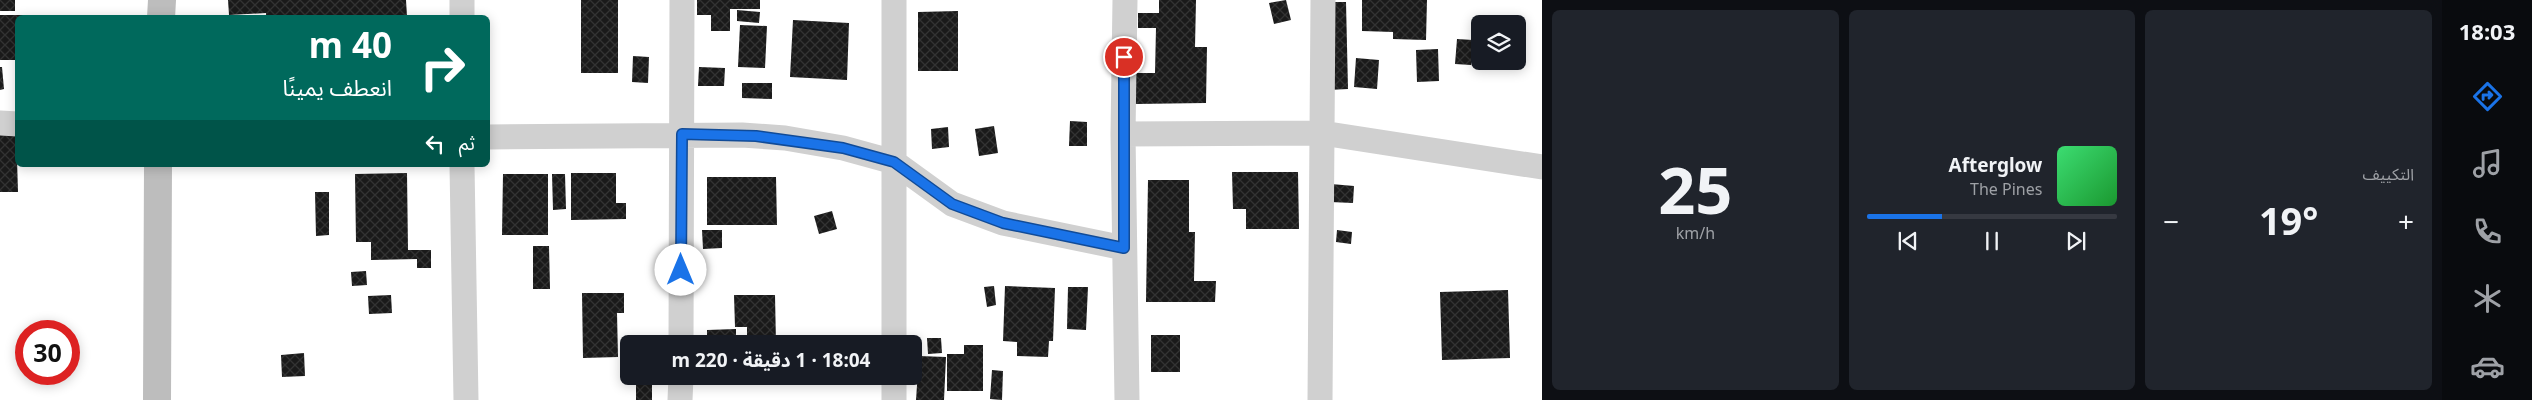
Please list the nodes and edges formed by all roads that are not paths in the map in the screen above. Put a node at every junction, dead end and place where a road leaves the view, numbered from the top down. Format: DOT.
graph roads {
  1 [pos="162,0"];
  2 [pos="462,0"];
  3 [pos="682,0"];
  4 [pos="894,0"];
  5 [pos="1125,0"];
  6 [pos="1323,0"];
  7 [pos="162,15"];
  8 [pos="462,15"];
  9 [pos="0,123"];
  10 [pos="15,124"];
  11 [pos="1322,133"];
  12 [pos="682,134"];
  13 [pos="1123,134"];
  14 [pos="490,137"];
  15 [pos="894,162"];
  16 [pos="158,167"];
  17 [pos="462,167"];
  18 [pos="1542,167"];
  19 [pos="1124,248"];
  20 [pos="681,335"];
  21 [pos="894,335"];
  22 [pos="681,385"];
  23 [pos="894,385"];
  24 [pos="157,400"];
  25 [pos="466,400"];
  26 [pos="680,400"];
  27 [pos="894,400"];
  28 [pos="1127,400"];
  29 [pos="1320,400"];
  1 -- 7 [label="street"];
  2 -- 8 [label="street"];
  3 -- 12 [label="street"];
  4 -- 15 [label="street"];
  5 -- 13 [label="street"];
  6 -- 11 [label="street"];
  9 -- 10 [label="street"];
  11 -- 13 [label="street"];
  11 -- 18 [label="street"];
  11 -- 29 [label="street"];
  12 -- 14 [label="street"];
  12 -- 15 [label="street"];
  12 -- 20 [label="street"];
  13 -- 19 [label="street"];
  15 -- 19 [label="street"];
  15 -- 21 [label="street"];
  16 -- 24 [label="street"];
  17 -- 25 [label="street"];
  19 -- 28 [label="street"];
  22 -- 26 [label="street"];
  23 -- 27 [label="street"];
}
